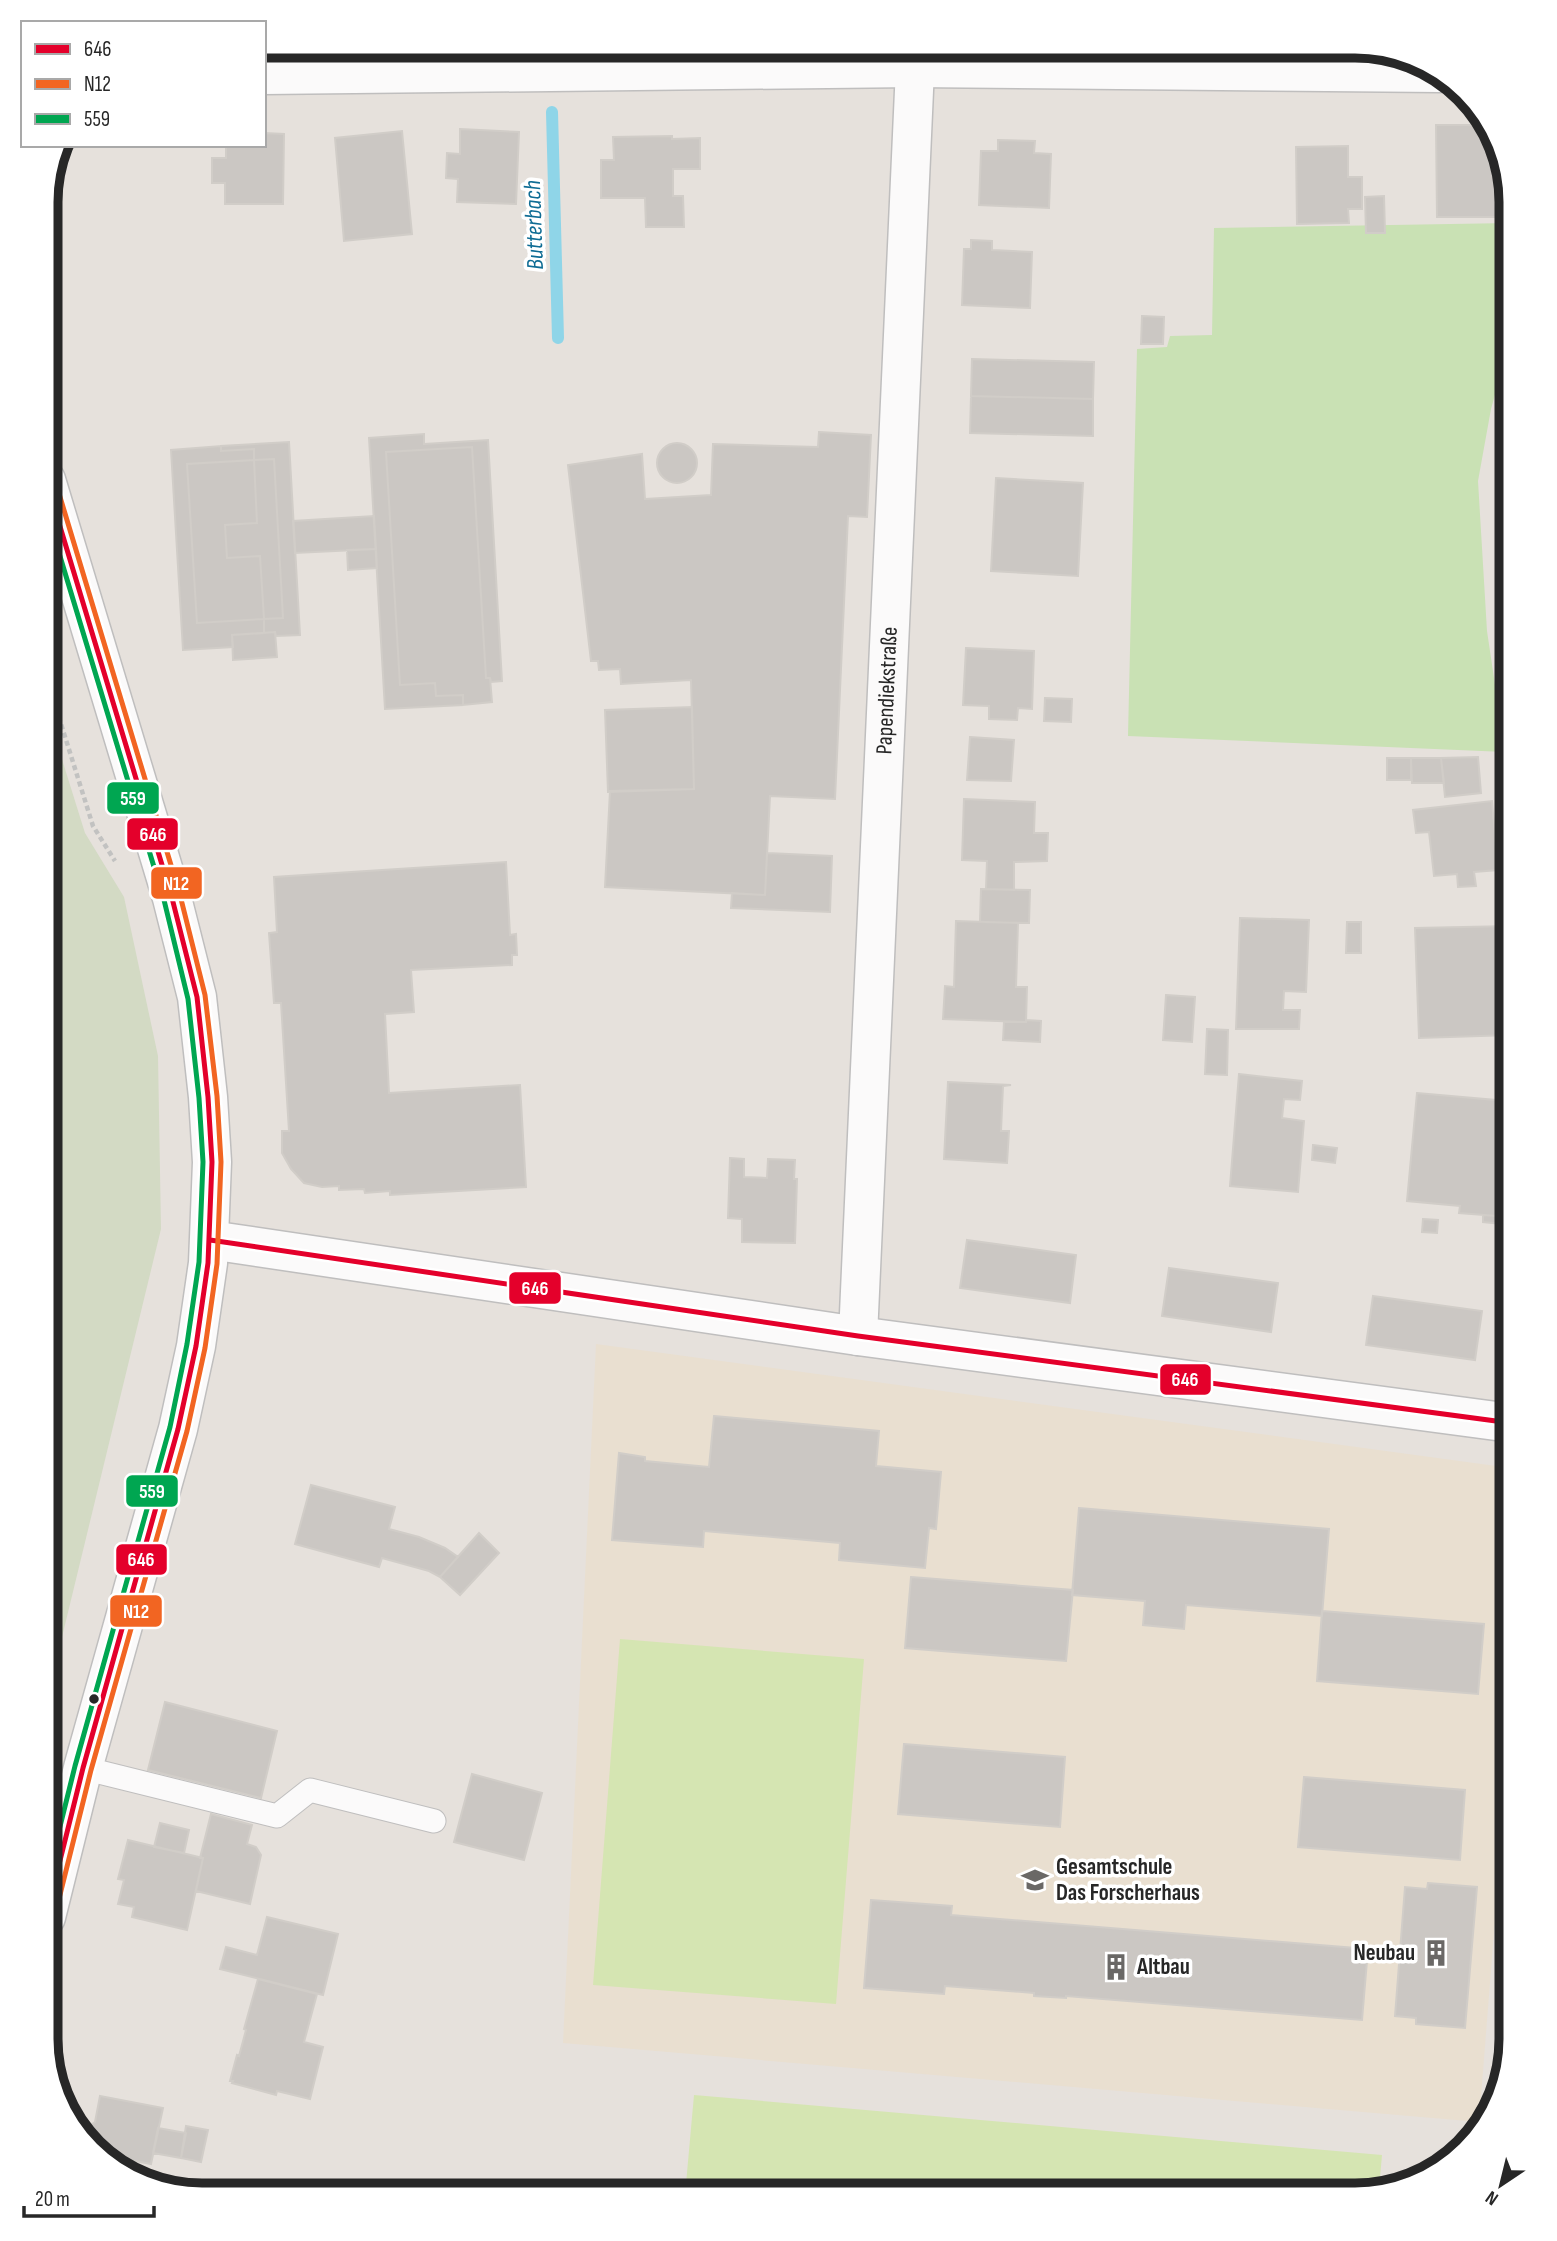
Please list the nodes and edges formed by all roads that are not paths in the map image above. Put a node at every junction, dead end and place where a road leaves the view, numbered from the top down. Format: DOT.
graph roads {
  1 [pos="880,58"];
  2 [pos="916,58"];
  3 [pos="949,58"];
  4 [pos="1417,72"];
  5 [pos="266,75"];
  6 [pos="58,520"];
  7 [pos="210,1240"];
  8 [pos="858,1336"];
  9 [pos="1499,1421"];
  10 [pos="83,1768"];
  11 [pos="434,1821"];
  12 [pos="58,1869"];
  1 -- 5 [label="street"];
  2 -- 8 [label="street, Papendiekstraße"];
  3 -- 4 [label="street"];
  6 -- 7 [label="street"];
  7 -- 8 [label="street"];
  7 -- 10 [label="street"];
  8 -- 9 [label="street"];
  10 -- 11 [label="lane"];
  10 -- 12 [label="street"];
}
